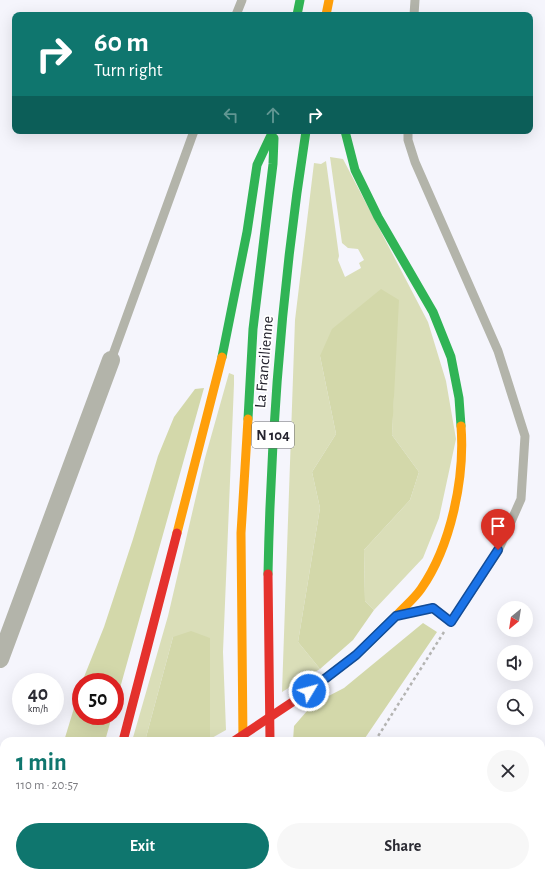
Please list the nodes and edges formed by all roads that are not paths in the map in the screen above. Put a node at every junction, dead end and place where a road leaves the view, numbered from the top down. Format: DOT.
graph roads {
  1 [pos="242,0"];
  2 [pos="300,0"];
  3 [pos="329,0"];
  4 [pos="415,0"];
  5 [pos="237,12"];
  6 [pos="298,12"];
  7 [pos="327,12"];
  8 [pos="414,12"];
  9 [pos="193,134"];
  10 [pos="272,134"];
  11 [pos="274,134"];
  12 [pos="306,134"];
  13 [pos="346,134"];
  14 [pos="408,134"];
  15 [pos="111,360"];
  16 [pos="396,616"];
  17 [pos="0,659"];
  18 [pos="124,737"];
  19 [pos="240,737"];
  20 [pos="243,737"];
  21 [pos="270,737"];
  1 -- 5 [label="lane"];
  2 -- 6 [label="main road"];
  3 -- 7 [label="main road"];
  4 -- 8 [label="lane"];
  9 -- 15 [label="lane"];
  10 -- 18 [label="main road"];
  11 -- 20 [label="main road, La Francilienne / N 104"];
  12 -- 21 [label="main road, La Francilienne / N 104"];
  13 -- 16 [label="main road"];
  14 -- 16 [label="lane"];
  15 -- 17 [label="street"];
  16 -- 19 [label="main road, bridge"];
}
